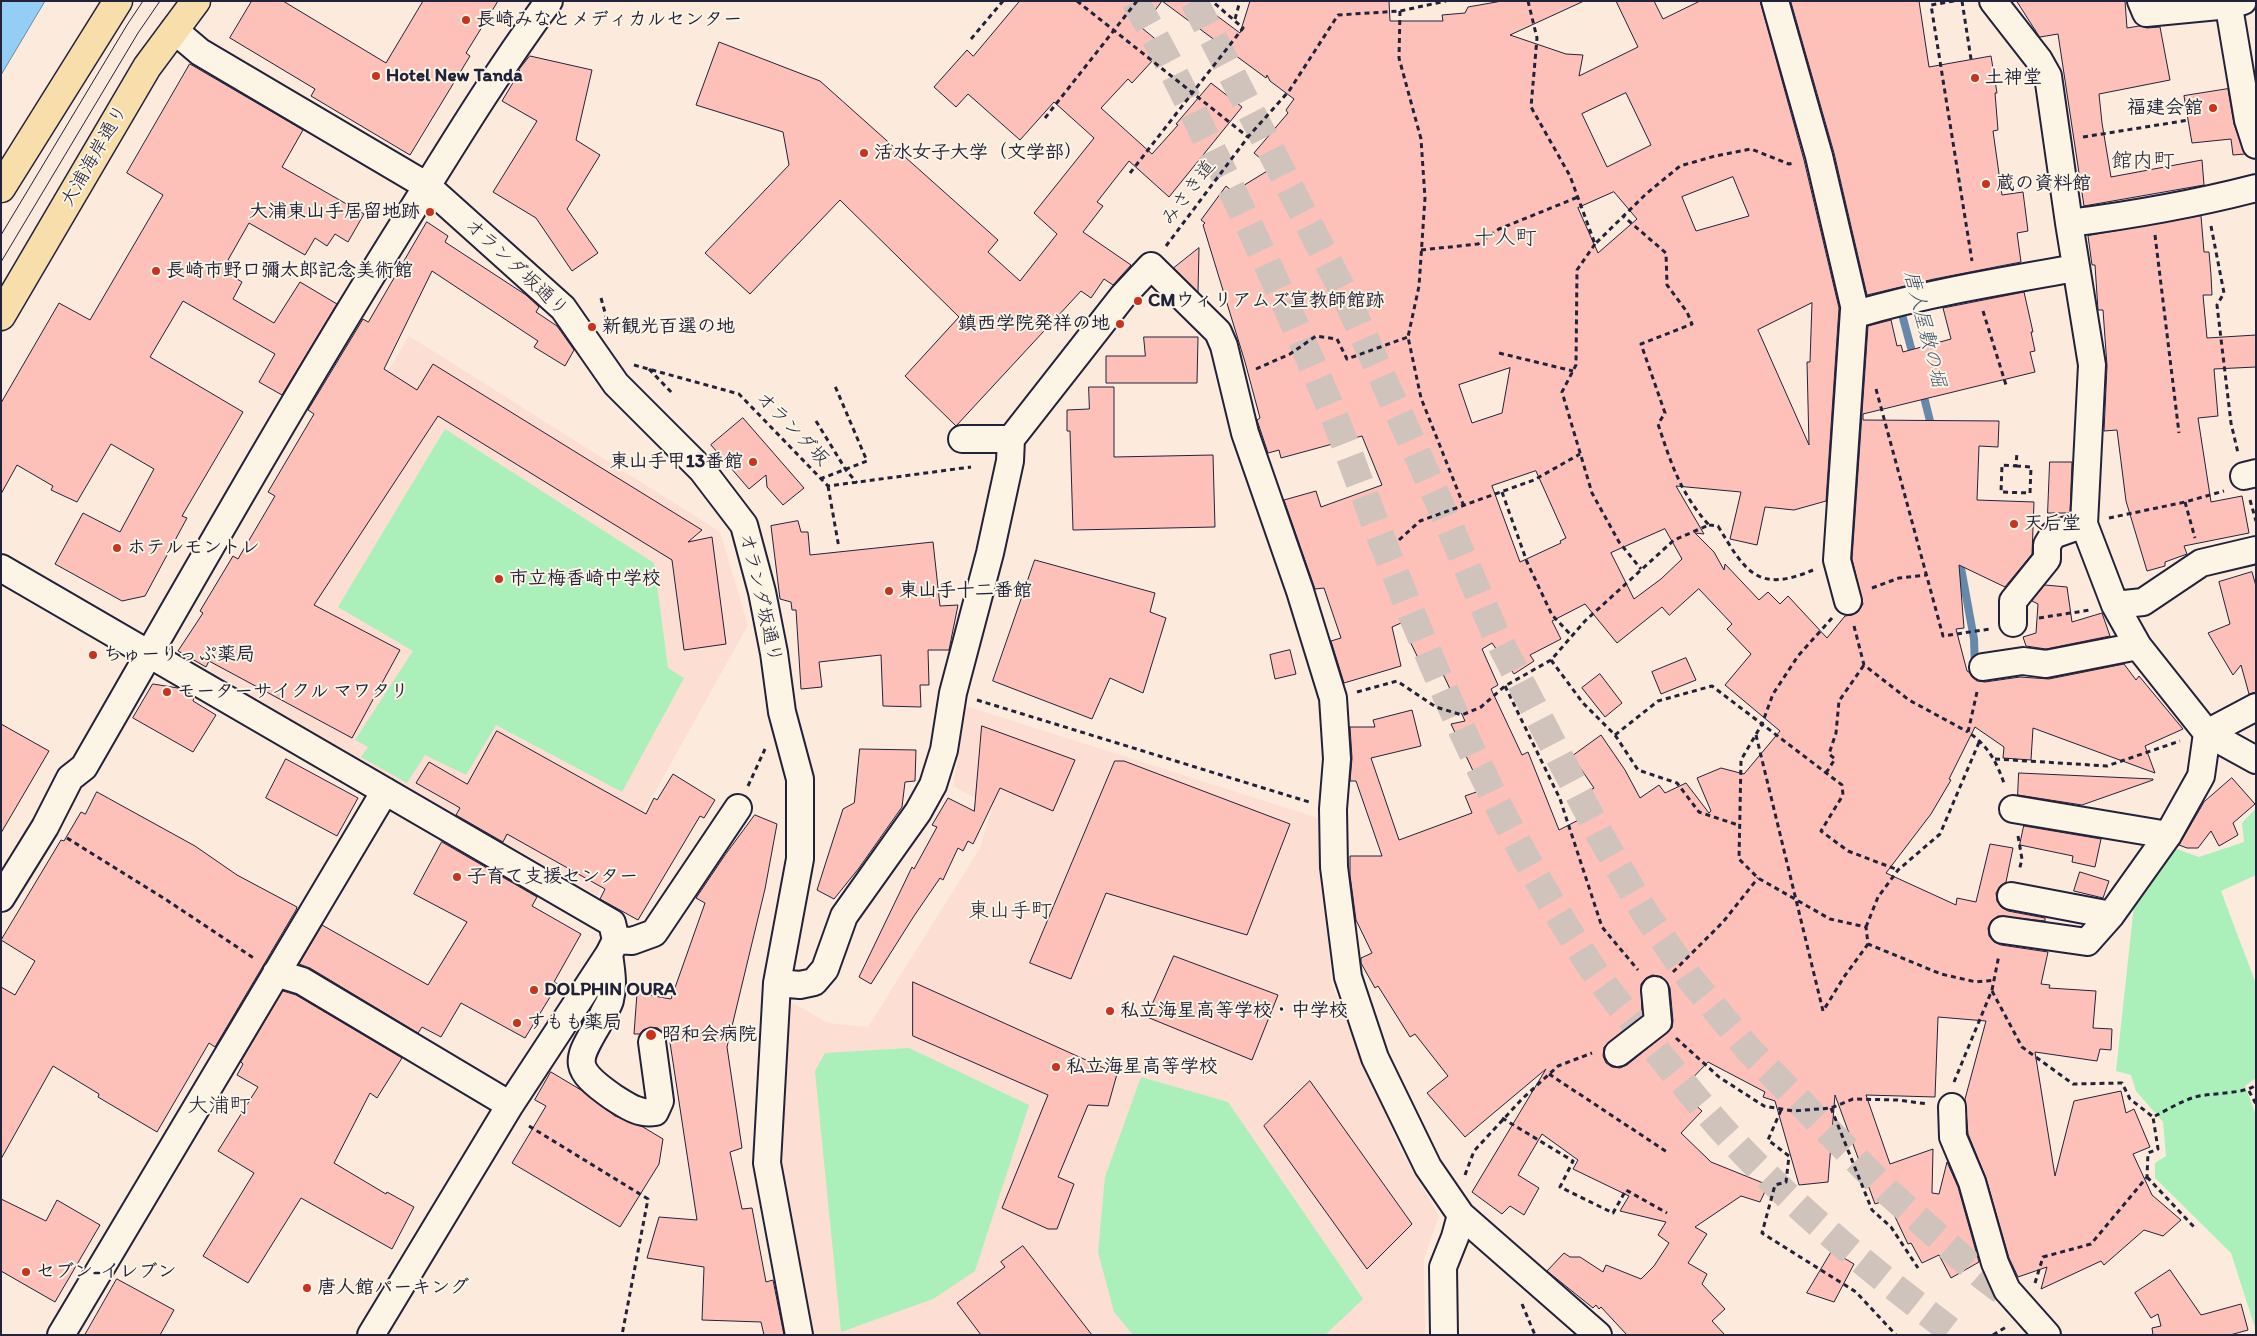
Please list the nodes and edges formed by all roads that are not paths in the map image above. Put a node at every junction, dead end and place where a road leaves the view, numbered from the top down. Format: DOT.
graph roads {
  1 [pos="118,1"];
  2 [pos="196,1"];
  3 [pos="549,1"];
  4 [pos="1774,1"];
  5 [pos="1993,1"];
  6 [pos="2141,1"];
  7 [pos="2233,2"];
  8 [pos="174,30"];
  9 [pos="2256,146"];
  10 [pos="427,186"];
  11 [pos="1,188"];
  12 [pos="2256,188"];
  13 [pos="2069,224"];
  14 [pos="2076,268"];
  15 [pos="1854,310"];
  16 [pos="1,316"];
  17 [pos="962,439"];
  18 [pos="1011,439"];
  19 [pos="2084,524"];
  20 [pos="2256,550"];
  21 [pos="1,568"];
  22 [pos="2115,605"];
  23 [pos="1840,609"];
  24 [pos="2013,622"];
  25 [pos="2138,646"];
  26 [pos="150,654"];
  27 [pos="1983,667"];
  28 [pos="2256,707"];
  29 [pos="2207,733"];
  30 [pos="2256,760"];
  31 [pos="385,791"];
  32 [pos="738,808"];
  33 [pos="2014,809"];
  34 [pos="2168,835"];
  35 [pos="2011,896"];
  36 [pos="1,898"];
  37 [pos="2111,915"];
  38 [pos="2004,930"];
  39 [pos="612,947"];
  40 [pos="276,974"];
  41 [pos="777,983"];
  42 [pos="1655,990"];
  43 [pos="652,1042"];
  44 [pos="1618,1052"];
  45 [pos="1952,1106"];
  46 [pos="518,1114"];
  47 [pos="1461,1215"];
  48 [pos="61,1335"];
  49 [pos="371,1335"];
  50 [pos="799,1335"];
  51 [pos="1444,1335"];
  52 [pos="1598,1335"];
  53 [pos="2047,1335"];
  1 -- 11 [label="highway"];
  2 -- 8 [label="highway, 大浦海岸通り"];
  3 -- 10 [label="street"];
  4 -- 15 [label="street"];
  5 -- 13 [label="street"];
  6 -- 7 [label="street"];
  7 -- 9 [label="street"];
  8 -- 10 [label="street, オランダ坂通り"];
  8 -- 16 [label="highway, 大浦海岸通り"];
  10 -- 26 [label="street"];
  10 -- 41 [label="street, オランダ坂通り"];
  12 -- 13 [label="street"];
  13 -- 14 [label="street"];
  14 -- 15 [label="street"];
  14 -- 19 [label="street"];
  15 -- 23 [label="street"];
  17 -- 18 [label="street"];
  18 -- 41 [label="street"];
  18 -- 47 [label="street"];
  19 -- 22 [label="street"];
  19 -- 24 [label="street"];
  20 -- 22 [label="street"];
  21 -- 26 [label="street"];
  22 -- 25 [label="street"];
  25 -- 27 [label="street"];
  25 -- 29 [label="street"];
  26 -- 31 [label="street"];
  26 -- 36 [label="street"];
  28 -- 29 [label="street"];
  29 -- 30 [label="street"];
  29 -- 34 [label="street"];
  31 -- 39 [label="street"];
  31 -- 40 [label="street"];
  32 -- 39 [label="street"];
  33 -- 34 [label="street"];
  34 -- 37 [label="street"];
  35 -- 37 [label="street"];
  37 -- 38 [label="street"];
  39 -- 43 [label="street"];
  39 -- 46 [label="street"];
  40 -- 46 [label="street"];
  40 -- 48 [label="street"];
  41 -- 50 [label="street, オランダ坂通り"];
  42 -- 44 [label="street"];
  45 -- 53 [label="street"];
  46 -- 49 [label="street"];
  47 -- 51 [label="street"];
  47 -- 52 [label="street"];
}
